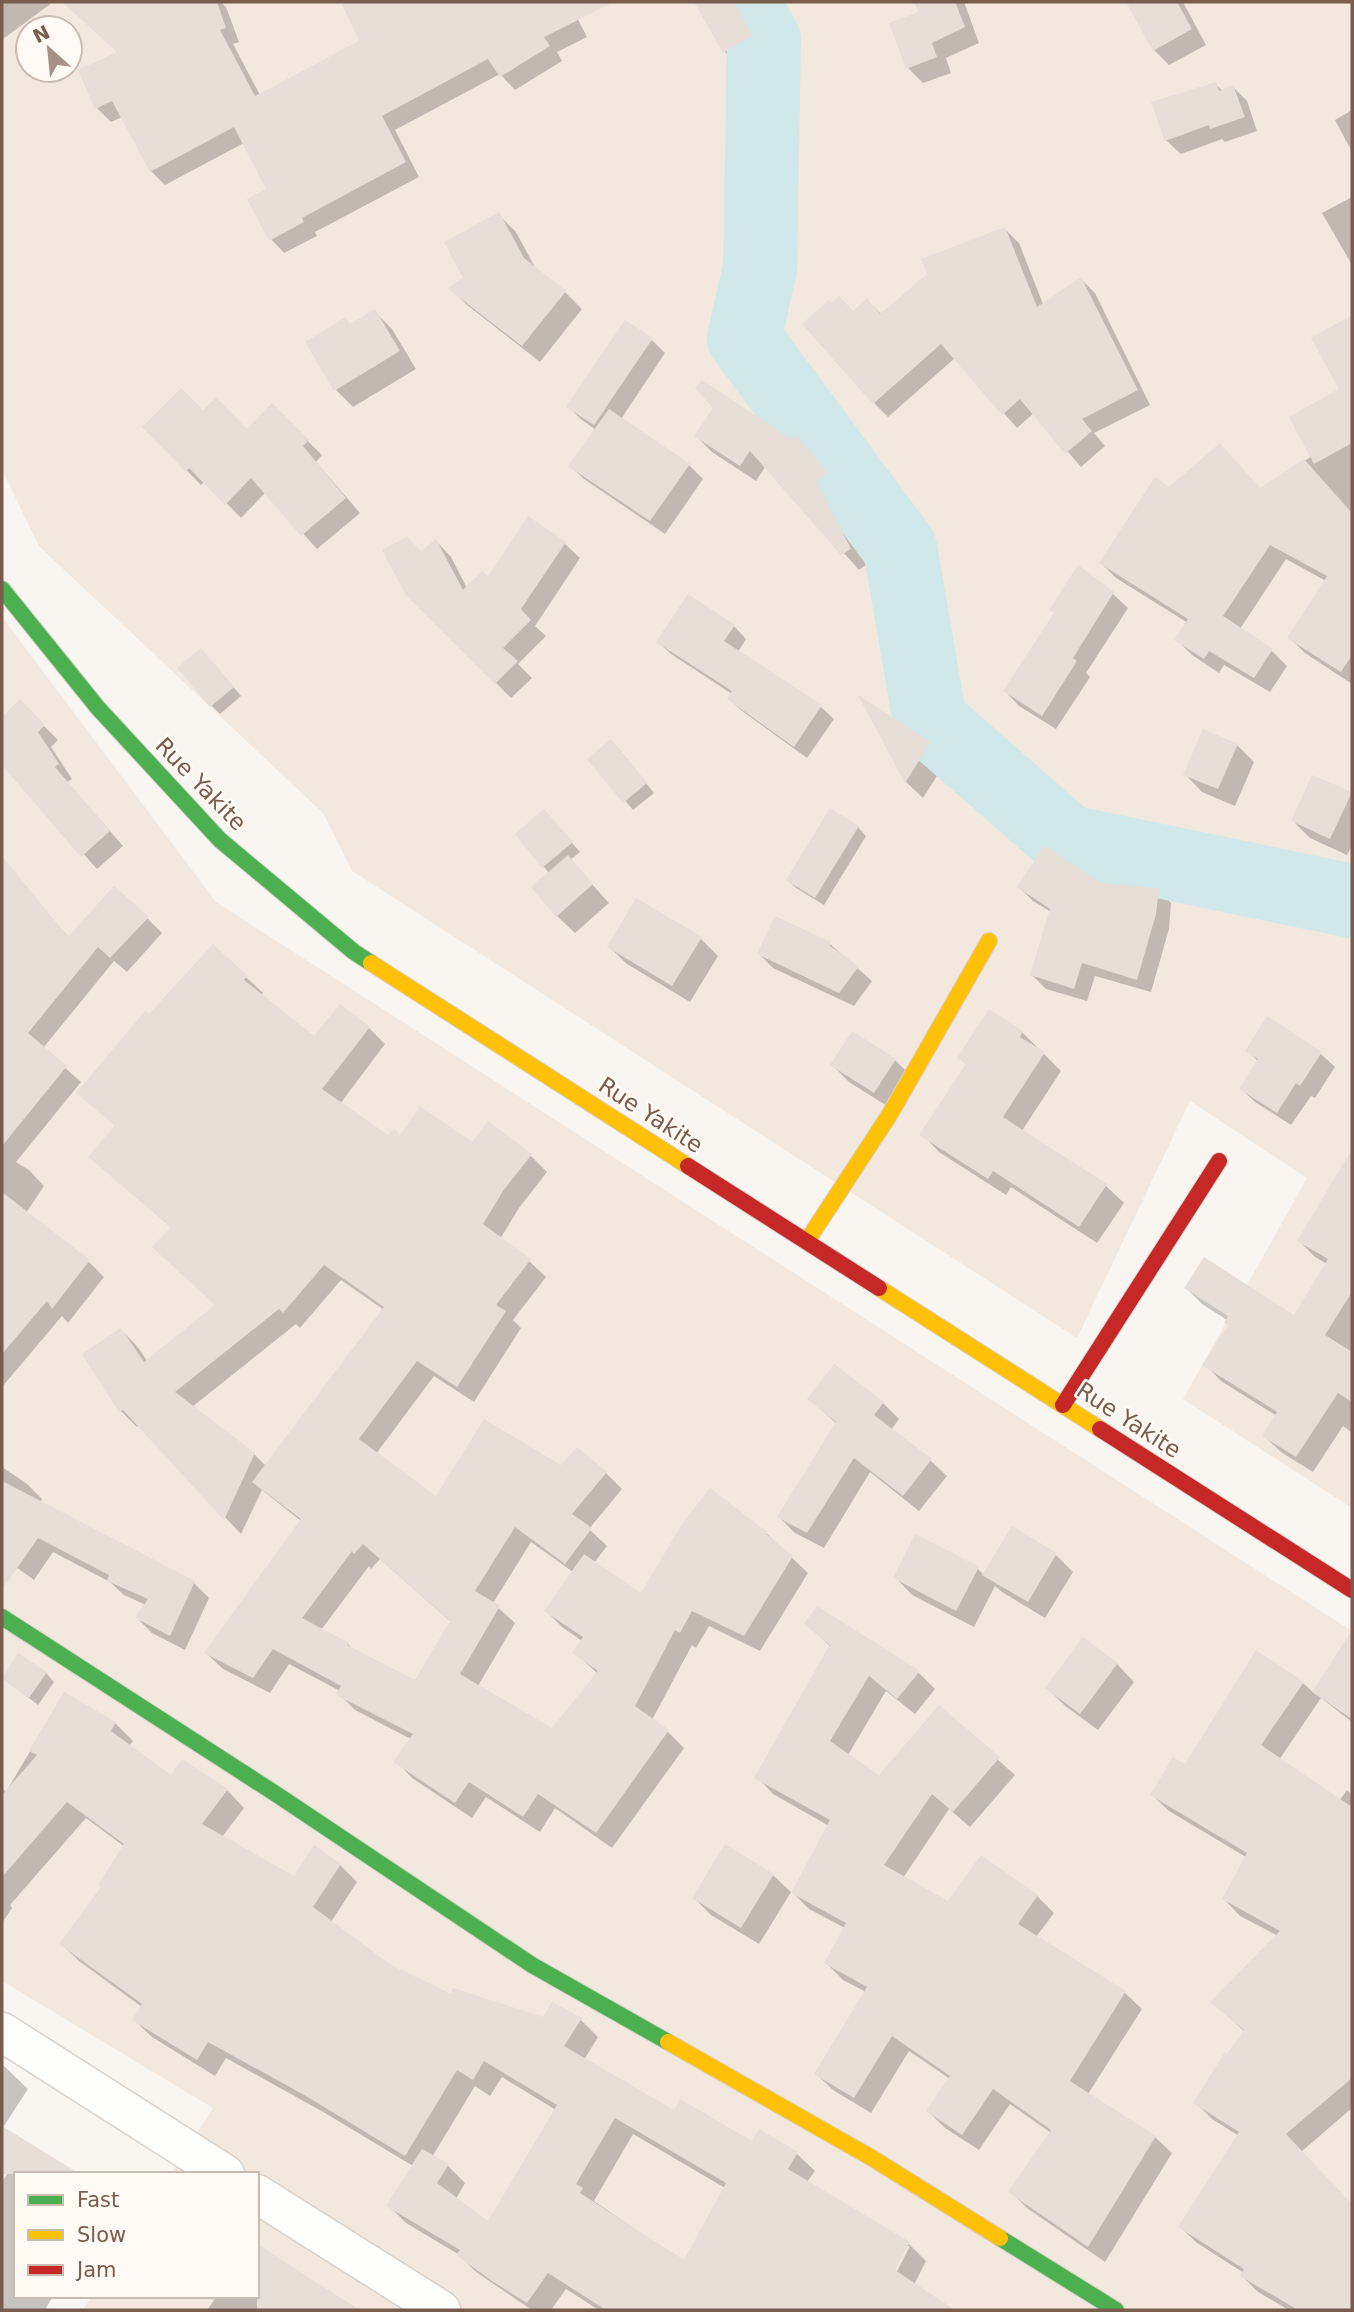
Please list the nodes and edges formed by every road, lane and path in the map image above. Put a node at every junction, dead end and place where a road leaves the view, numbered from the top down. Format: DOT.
graph roads {
  1 [pos="2,589"];
  2 [pos="989,941"];
  3 [pos="1219,1161"];
  4 [pos="807,1241"];
  5 [pos="1063,1405"];
  6 [pos="1352,1590"];
  7 [pos="2,1617"];
  8 [pos="2,2032"];
  9 [pos="222,2172"];
  10 [pos="259,2195"];
  11 [pos="441,2310"];
  12 [pos="1116,2310"];
  1 -- 4 [label="street, Rue Yakite"];
  2 -- 4 [label="street"];
  3 -- 5 [label="street"];
  4 -- 5 [label="street, Rue Yakite"];
  5 -- 6 [label="street, Rue Yakite"];
  7 -- 12 [label="street"];
  8 -- 9 [label="street"];
  10 -- 11 [label="street"];
}
